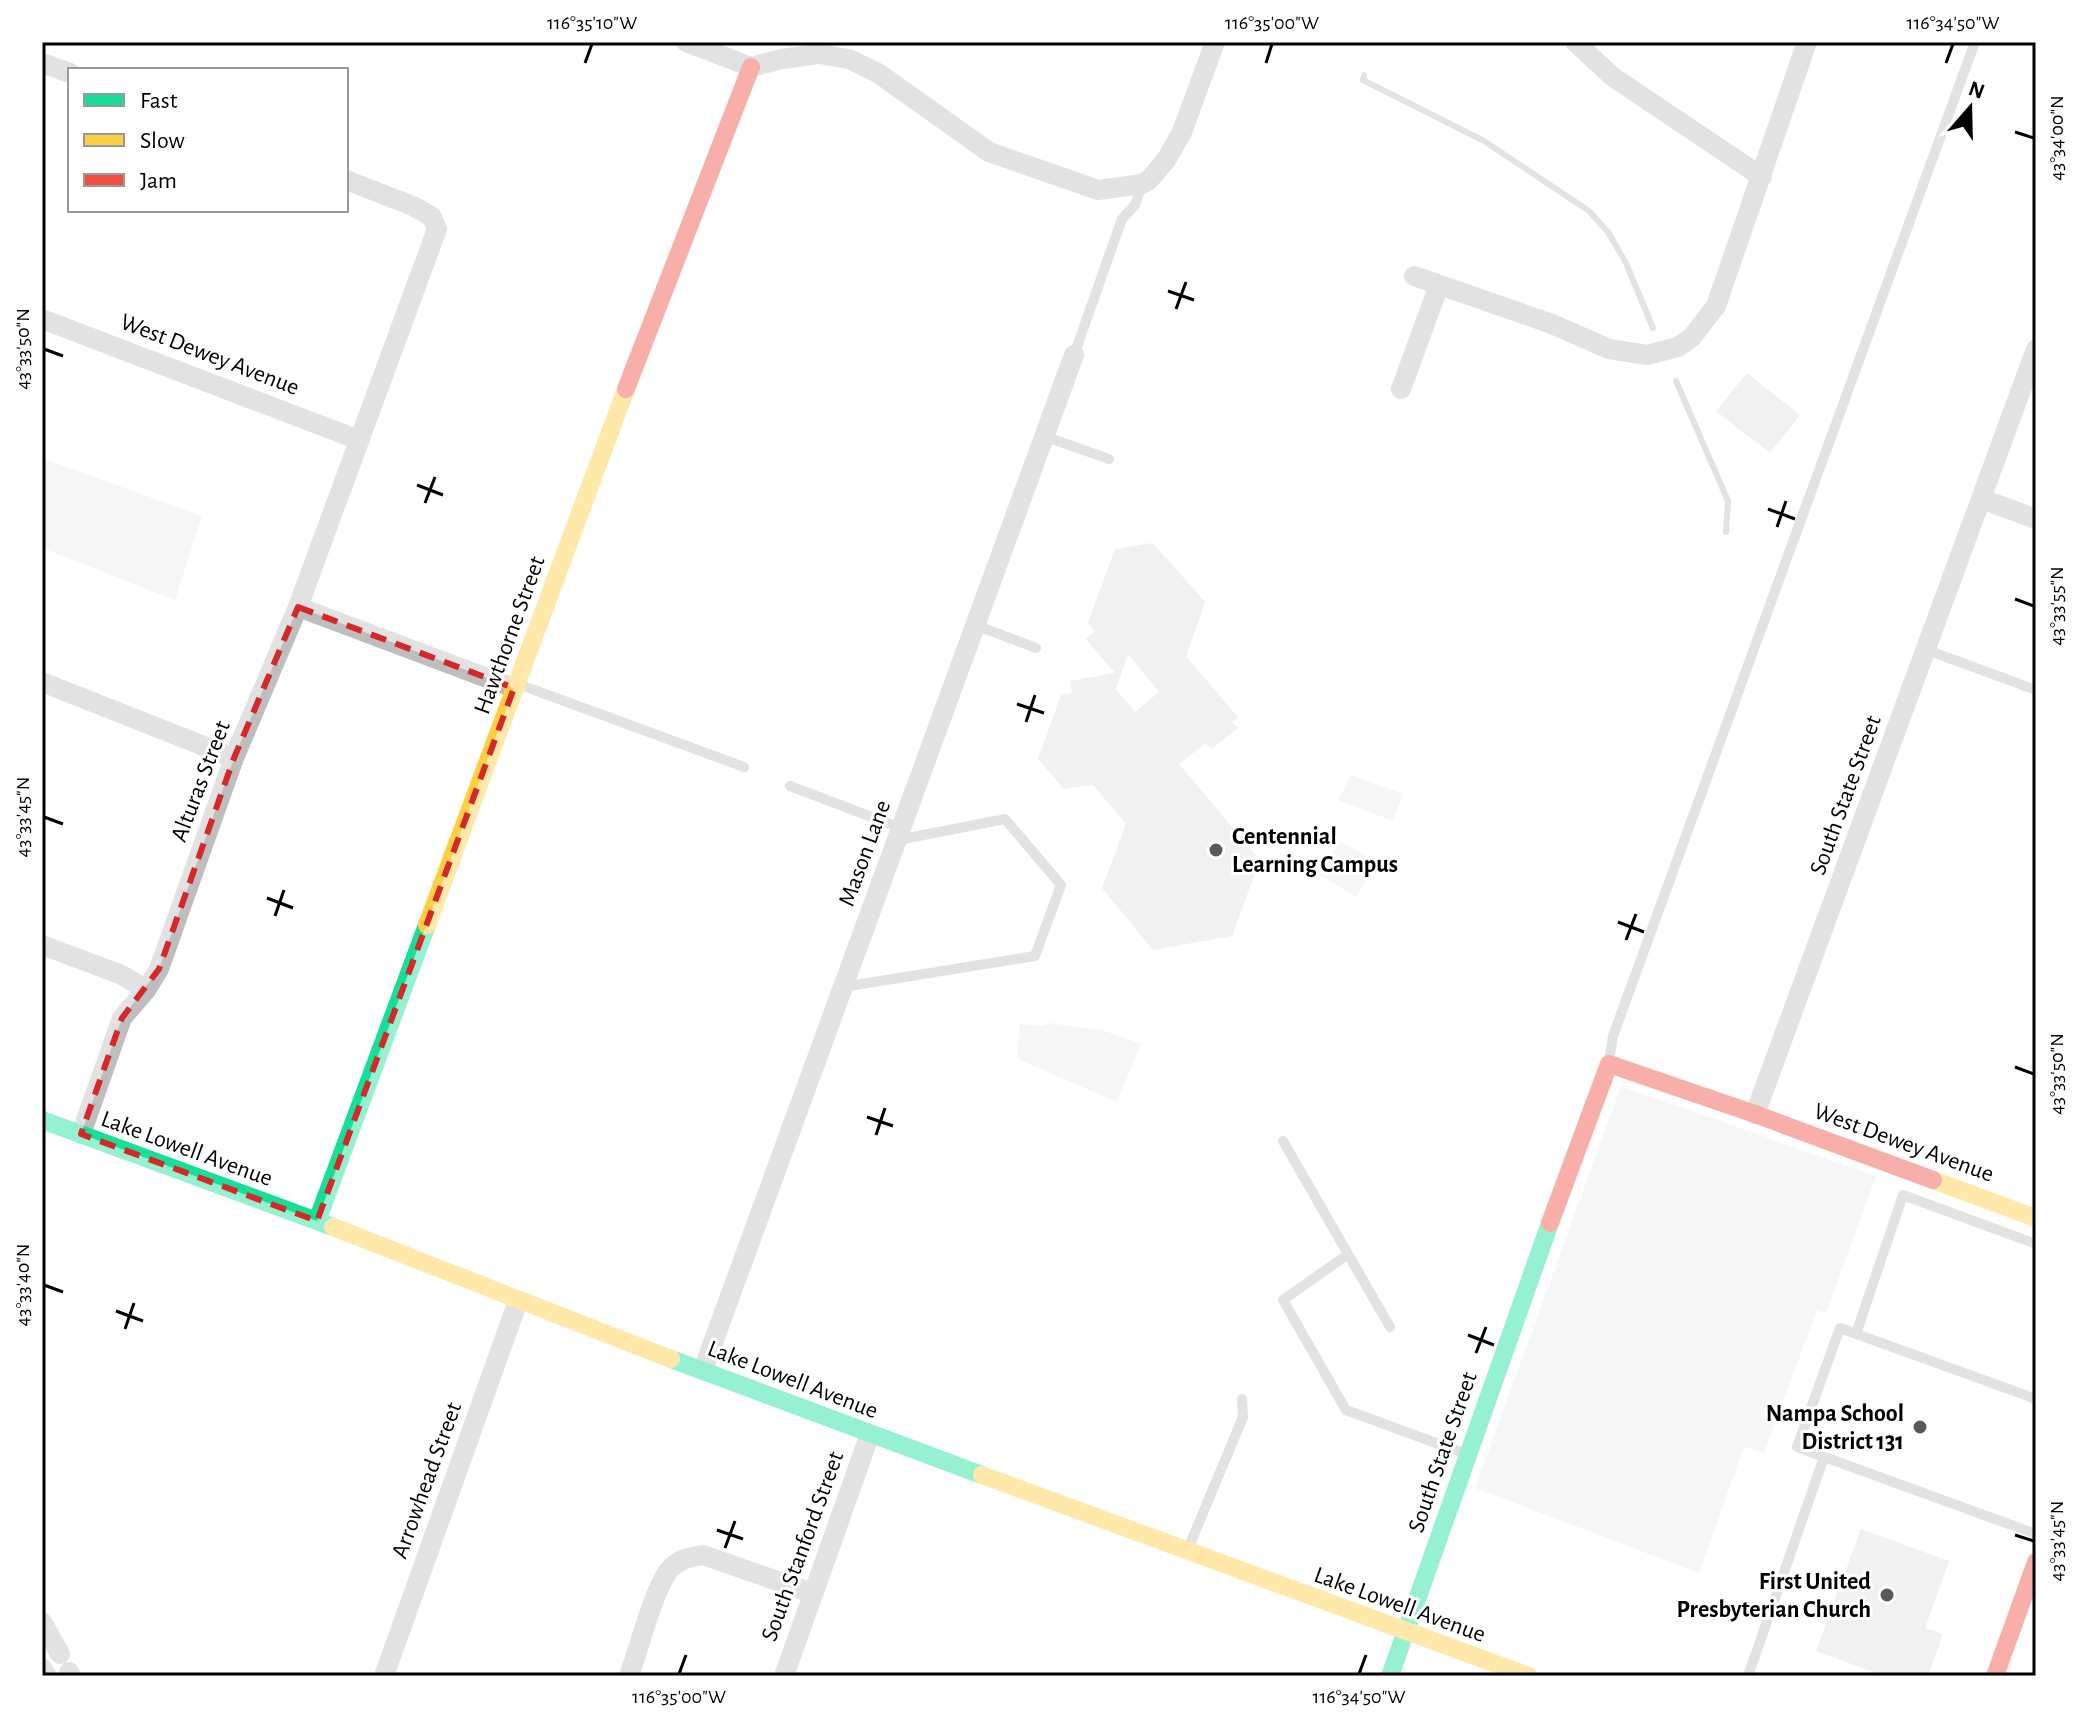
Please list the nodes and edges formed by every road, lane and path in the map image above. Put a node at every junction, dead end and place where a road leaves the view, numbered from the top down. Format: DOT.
graph roads {
  1 [pos="686,42"];
  2 [pos="1215,42"];
  3 [pos="1575,42"];
  4 [pos="1807,42"];
  5 [pos="1975,42"];
  6 [pos="42,63"];
  7 [pos="751,67"];
  8 [pos="68,72"];
  9 [pos="1762,177"];
  10 [pos="348,181"];
  11 [pos="1142,184"];
  12 [pos="1414,276"];
  13 [pos="1439,285"];
  14 [pos="42,319"];
  15 [pos="2036,349"];
  16 [pos="1074,355"];
  17 [pos="1401,389"];
  18 [pos="1044,436"];
  19 [pos="359,440"];
  20 [pos="1109,459"];
  21 [pos="1982,499"];
  22 [pos="2036,519"];
  23 [pos="298,607"];
  24 [pos="975,625"];
  25 [pos="1036,648"];
  26 [pos="1927,650"];
  27 [pos="42,682"];
  28 [pos="515,686"];
  29 [pos="2036,690"];
  30 [pos="234,758"];
  31 [pos="744,767"];
  32 [pos="790,786"];
  33 [pos="899,834"];
  34 [pos="42,945"];
  35 [pos="843,987"];
  36 [pos="146,990"];
  37 [pos="1609,1064"];
  38 [pos="1755,1114"];
  39 [pos="42,1120"];
  40 [pos="81,1134"];
  41 [pos="1283,1141"];
  42 [pos="1910,1172"];
  43 [pos="1903,1195"];
  44 [pos="2036,1218"];
  45 [pos="317,1221"];
  46 [pos="2036,1244"];
  47 [pos="1347,1255"];
  48 [pos="518,1301"];
  49 [pos="1390,1327"];
  50 [pos="1856,1334"];
  51 [pos="703,1370"];
  52 [pos="2036,1386"];
  53 [pos="2034,1398"];
  54 [pos="1242,1399"];
  55 [pos="870,1434"];
  56 [pos="1468,1455"];
  57 [pos="1824,1457"];
  58 [pos="2036,1534"];
  59 [pos="1188,1551"];
  60 [pos="2036,1562"];
  61 [pos="812,1593"];
  62 [pos="1406,1633"];
  63 [pos="42,1668"];
  64 [pos="47,1676"];
  65 [pos="384,1676"];
  66 [pos="629,1676"];
  67 [pos="784,1676"];
  68 [pos="1390,1676"];
  69 [pos="1529,1676"];
  70 [pos="1748,1676"];
  71 [pos="1995,1676"];
  1 -- 7 [label="street"];
  2 -- 11 [label="street"];
  3 -- 9 [label="street"];
  4 -- 9 [label="street"];
  5 -- 37 [label="lane, South State Street"];
  6 -- 8 [label="street"];
  7 -- 11 [label="street"];
  7 -- 28 [label="street, Hawthorne Street"];
  9 -- 13 [label="street"];
  10 -- 19 [label="street, Alturas Street"];
  11 -- 16 [label="lane"];
  12 -- 13 [label="street"];
  13 -- 17 [label="street"];
  14 -- 19 [label="street, West Dewey Avenue"];
  15 -- 21 [label="street, South State Street"];
  16 -- 18 [label="street, Mason Lane"];
  18 -- 20 [label="lane"];
  18 -- 24 [label="street, Mason Lane"];
  19 -- 23 [label="street, Alturas Street"];
  21 -- 22 [label="street"];
  21 -- 26 [label="street, South State Street"];
  23 -- 28 [label="street"];
  23 -- 30 [label="street, Alturas Street"];
  24 -- 25 [label="lane"];
  24 -- 33 [label="street, Mason Lane"];
  26 -- 29 [label="lane"];
  26 -- 38 [label="street, South State Street"];
  27 -- 30 [label="street"];
  28 -- 31 [label="lane"];
  28 -- 45 [label="street, Hawthorne Street"];
  30 -- 36 [label="street, Alturas Street"];
  32 -- 33 [label="lane"];
  33 -- 35 [label="street, Mason Lane"];
  33 -- 35 [label="lane"];
  34 -- 36 [label="street"];
  35 -- 51 [label="street, Mason Lane"];
  36 -- 40 [label="street, Alturas Street"];
  37 -- 38 [label="street"];
  37 -- 56 [label="street, South State Street"];
  38 -- 42 [label="street, West Dewey Avenue"];
  39 -- 40 [label="street, Lake Lowell Avenue"];
  40 -- 45 [label="street, Lake Lowell Avenue"];
  41 -- 47 [label="lane"];
  42 -- 43 [label="lane"];
  42 -- 44 [label="street, West Dewey Avenue"];
  43 -- 46 [label="lane"];
  43 -- 50 [label="lane"];
  45 -- 48 [label="street, Lake Lowell Avenue"];
  47 -- 49 [label="lane"];
  47 -- 56 [label="lane"];
  48 -- 51 [label="street, Lake Lowell Avenue"];
  48 -- 65 [label="street, Arrowhead Street"];
  50 -- 53 [label="lane"];
  50 -- 57 [label="lane"];
  51 -- 55 [label="street, Lake Lowell Avenue"];
  52 -- 53 [label="lane"];
  54 -- 59 [label="lane"];
  55 -- 59 [label="street, Lake Lowell Avenue"];
  55 -- 61 [label="street, South Stanford Street"];
  56 -- 62 [label="street, South State Street"];
  57 -- 58 [label="lane"];
  57 -- 70 [label="lane"];
  59 -- 62 [label="street, Lake Lowell Avenue"];
  60 -- 71 [label="street"];
  61 -- 66 [label="street"];
  61 -- 67 [label="street, South Stanford Street"];
  62 -- 68 [label="street, South State Street"];
  62 -- 69 [label="street, Lake Lowell Avenue"];
  63 -- 64 [label="street"];
}
